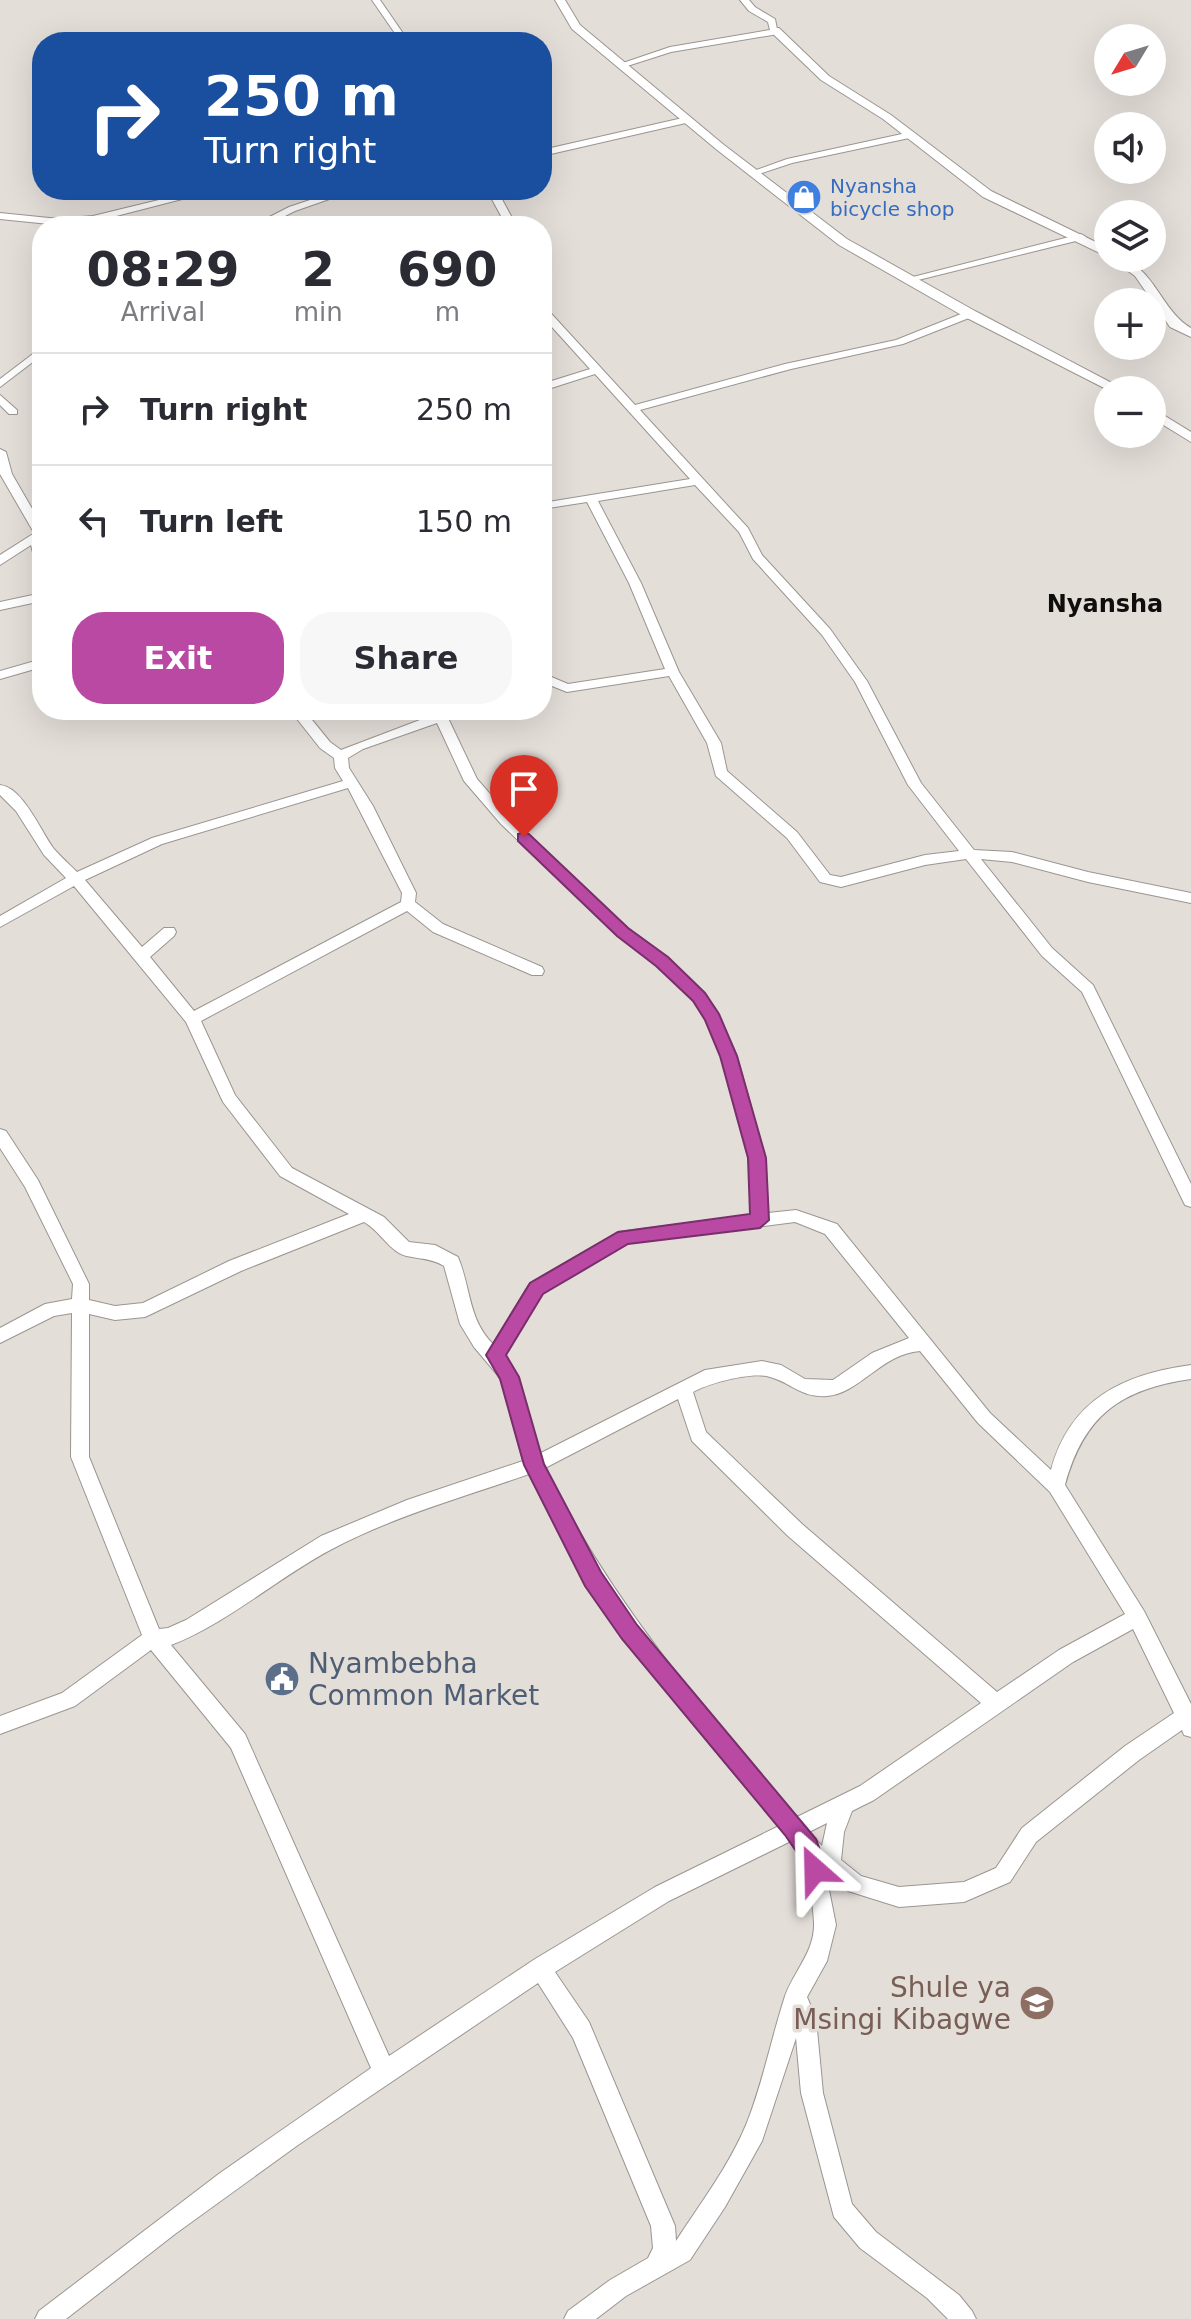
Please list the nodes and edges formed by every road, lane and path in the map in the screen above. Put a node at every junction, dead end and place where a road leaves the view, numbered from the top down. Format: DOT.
graph roads {
  1 [pos="377,0"];
  2 [pos="560,0"];
  3 [pos="744,0"];
  4 [pos="775,30"];
  5 [pos="398,32"];
  6 [pos="621,65"];
  7 [pos="687,120"];
  8 [pos="911,135"];
  9 [pos="552,151"];
  10 [pos="753,173"];
  11 [pos="171,200"];
  12 [pos="319,200"];
  13 [pos="0,216"];
  14 [pos="105,216"];
  15 [pos="278,216"];
  16 [pos="32,219"];
  17 [pos="1081,237"];
  18 [pos="1094,245"];
  19 [pos="1137,272"];
  20 [pos="910,279"];
  21 [pos="970,314"];
  22 [pos="552,321"];
  23 [pos="1191,333"];
  24 [pos="32,358"];
  25 [pos="597,370"];
  26 [pos="1094,378"];
  27 [pos="0,384"];
  28 [pos="552,385"];
  29 [pos="0,398"];
  30 [pos="632,409"];
  31 [pos="13,412"];
  32 [pos="1166,421"];
  33 [pos="1191,438"];
  34 [pos="0,452"];
  35 [pos="697,481"];
  36 [pos="591,499"];
  37 [pos="552,505"];
  38 [pos="32,520"];
  39 [pos="32,540"];
  40 [pos="0,561"];
  41 [pos="32,599"];
  42 [pos="0,606"];
  43 [pos="32,666"];
  44 [pos="673,672"];
  45 [pos="0,675"];
  46 [pos="552,681"];
  47 [pos="305,720"];
  48 [pos="424,720"];
  49 [pos="442,720"];
  50 [pos="341,756"];
  51 [pos="350,783"];
  52 [pos="1,788"];
  53 [pos="970,854"];
  54 [pos="75,879"];
  55 [pos="1191,898"];
  56 [pos="408,904"];
  57 [pos="0,922"];
  58 [pos="169,932"];
  59 [pos="141,956"];
  60 [pos="537,971"];
  61 [pos="192,1019"];
  62 [pos="0,1135"];
  63 [pos="1191,1201"];
  64 [pos="364,1215"];
  65 [pos="760,1220"];
  66 [pos="81,1305"];
  67 [pos="0,1336"];
  68 [pos="922,1344"];
  69 [pos="496,1355"];
  70 [pos="1191,1372"];
  71 [pos="683,1388"];
  72 [pos="534,1465"];
  73 [pos="1056,1486"];
  74 [pos="1137,1617"];
  75 [pos="153,1638"];
  76 [pos="996,1704"];
  77 [pos="1189,1719"];
  78 [pos="0,1725"];
  79 [pos="845,1803"];
  80 [pos="793,1827"];
  81 [pos="808,1848"];
  82 [pos="830,1864"];
  83 [pos="543,1967"];
  84 [pos="796,1996"];
  85 [pos="384,2071"];
  86 [pos="658,2263"];
  87 [pos="47,2319"];
  88 [pos="576,2319"];
  89 [pos="964,2319"];
  1 -- 5 [label="street"];
  2 -- 6 [label="street"];
  3 -- 4 [label="street"];
  4 -- 6 [label="street"];
  4 -- 8 [label="street"];
  6 -- 7 [label="street"];
  7 -- 9 [label="street"];
  7 -- 10 [label="street"];
  8 -- 10 [label="street"];
  8 -- 17 [label="street"];
  10 -- 20 [label="street"];
  11 -- 14 [label="street"];
  12 -- 15 [label="street"];
  13 -- 16 [label="street"];
  17 -- 18 [label="street"];
  17 -- 20 [label="street"];
  19 -- 23 [label="street"];
  20 -- 21 [label="street"];
  21 -- 26 [label="street"];
  21 -- 30 [label="street"];
  22 -- 25 [label="street"];
  24 -- 27 [label="street"];
  25 -- 28 [label="street"];
  25 -- 30 [label="street"];
  29 -- 31 [label="street"];
  30 -- 35 [label="street"];
  32 -- 33 [label="street"];
  34 -- 38 [label="street"];
  35 -- 36 [label="street"];
  35 -- 53 [label="street"];
  36 -- 37 [label="street"];
  36 -- 44 [label="street"];
  39 -- 40 [label="street"];
  41 -- 42 [label="street"];
  43 -- 45 [label="street"];
  44 -- 46 [label="street"];
  44 -- 53 [label="street"];
  47 -- 50 [label="street"];
  48 -- 50 [label="street"];
  49 -- 65 [label="street"];
  50 -- 51 [label="street"];
  51 -- 54 [label="street"];
  51 -- 56 [label="street"];
  52 -- 54 [label="street"];
  53 -- 55 [label="street"];
  53 -- 63 [label="street"];
  54 -- 57 [label="street"];
  54 -- 59 [label="street"];
  56 -- 60 [label="street"];
  56 -- 61 [label="street"];
  58 -- 59 [label="street"];
  59 -- 61 [label="street"];
  61 -- 64 [label="street"];
  62 -- 66 [label="street"];
  64 -- 66 [label="street"];
  64 -- 69 [label="street"];
  65 -- 68 [label="street"];
  65 -- 69 [label="street"];
  66 -- 67 [label="street"];
  66 -- 75 [label="street"];
  68 -- 71 [label="street"];
  68 -- 73 [label="street"];
  69 -- 72 [label="street"];
  70 -- 73 [label="street"];
  71 -- 72 [label="street"];
  71 -- 76 [label="street"];
  72 -- 75 [label="street"];
  72 -- 80 [label="street"];
  73 -- 74 [label="street"];
  74 -- 76 [label="street"];
  74 -- 77 [label="street"];
  75 -- 78 [label="street"];
  75 -- 85 [label="street"];
  76 -- 79 [label="street"];
  77 -- 82 [label="street"];
  79 -- 80 [label="street"];
  79 -- 82 [label="street"];
  80 -- 81 [label="street"];
  80 -- 83 [label="street"];
  81 -- 82 [label="street"];
  81 -- 84 [label="street"];
  83 -- 85 [label="street"];
  83 -- 86 [label="street"];
  84 -- 86 [label="street"];
  84 -- 89 [label="street"];
  85 -- 87 [label="street"];
  86 -- 88 [label="street"];
}
